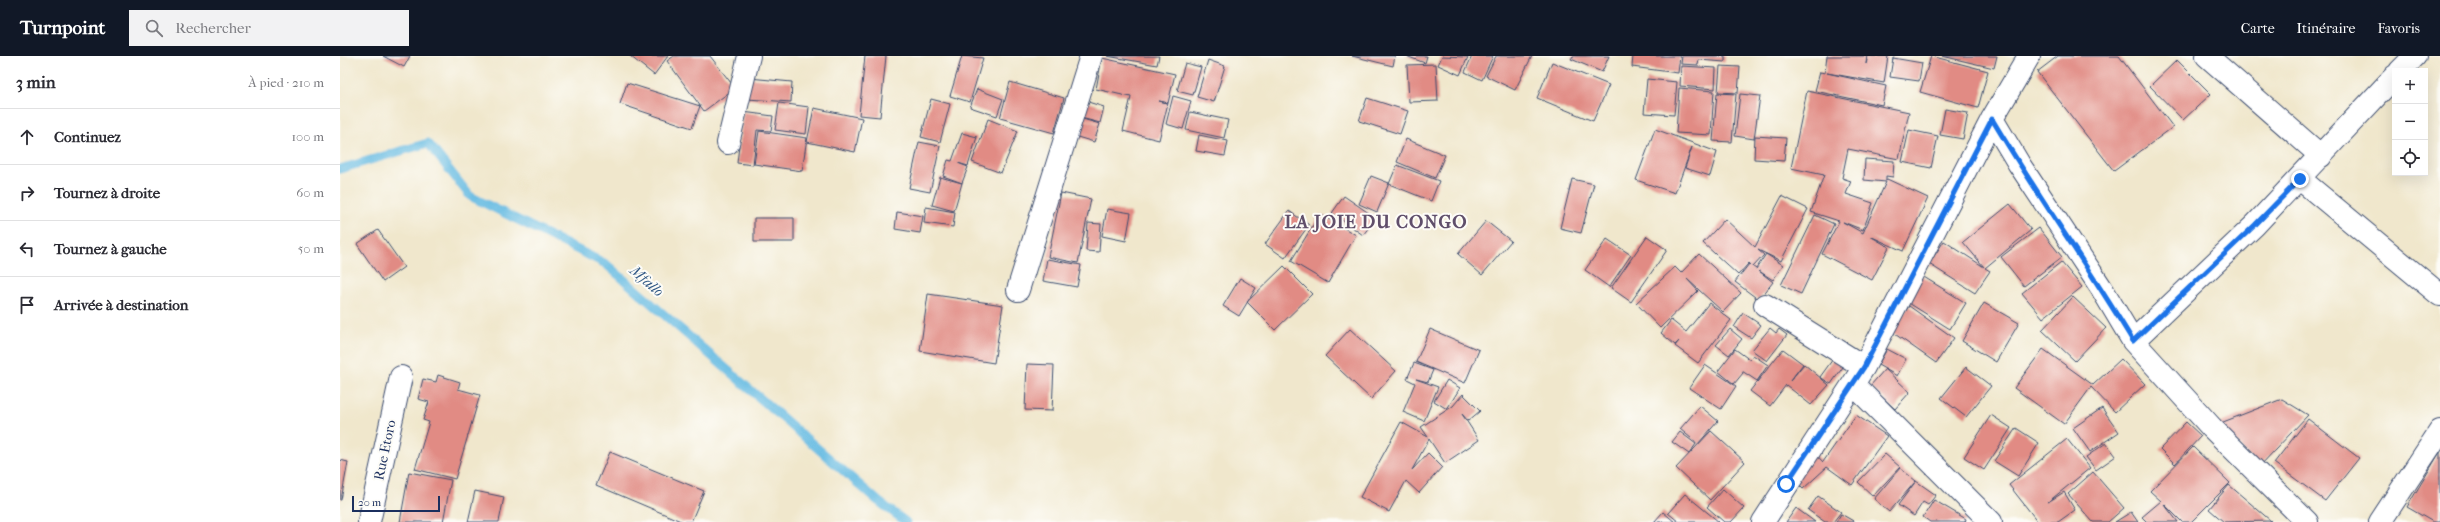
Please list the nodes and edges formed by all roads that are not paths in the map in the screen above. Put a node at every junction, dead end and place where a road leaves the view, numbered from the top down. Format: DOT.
graph roads {
  1 [pos="749,56"];
  2 [pos="1091,56"];
  3 [pos="2029,56"];
  4 [pos="2207,56"];
  5 [pos="2415,56"];
  6 [pos="2403,68"];
  7 [pos="2392,79"];
  8 [pos="1992,119"];
  9 [pos="728,143"];
  10 [pos="2321,156"];
  11 [pos="2300,179"];
  12 [pos="1018,290"];
  13 [pos="2440,294"];
  14 [pos="1765,305"];
  15 [pos="2133,341"];
  16 [pos="1859,376"];
  17 [pos="400,377"];
  18 [pos="2440,431"];
  19 [pos="369,522"];
  20 [pos="1763,522"];
  21 [pos="1992,522"];
  22 [pos="2307,522"];
  23 [pos="2380,522"];
  1 -- 9 [label="street"];
  2 -- 12 [label="street"];
  3 -- 8 [label="street"];
  4 -- 10 [label="street"];
  5 -- 6 [label="street"];
  7 -- 10 [label="street"];
  8 -- 15 [label="street"];
  8 -- 16 [label="street"];
  10 -- 11 [label="street"];
  11 -- 13 [label="street"];
  11 -- 15 [label="street"];
  14 -- 16 [label="street"];
  15 -- 22 [label="street"];
  16 -- 20 [label="street"];
  16 -- 21 [label="street"];
  17 -- 19 [label="street, Rue Etoro"];
  18 -- 23 [label="street"];
}
